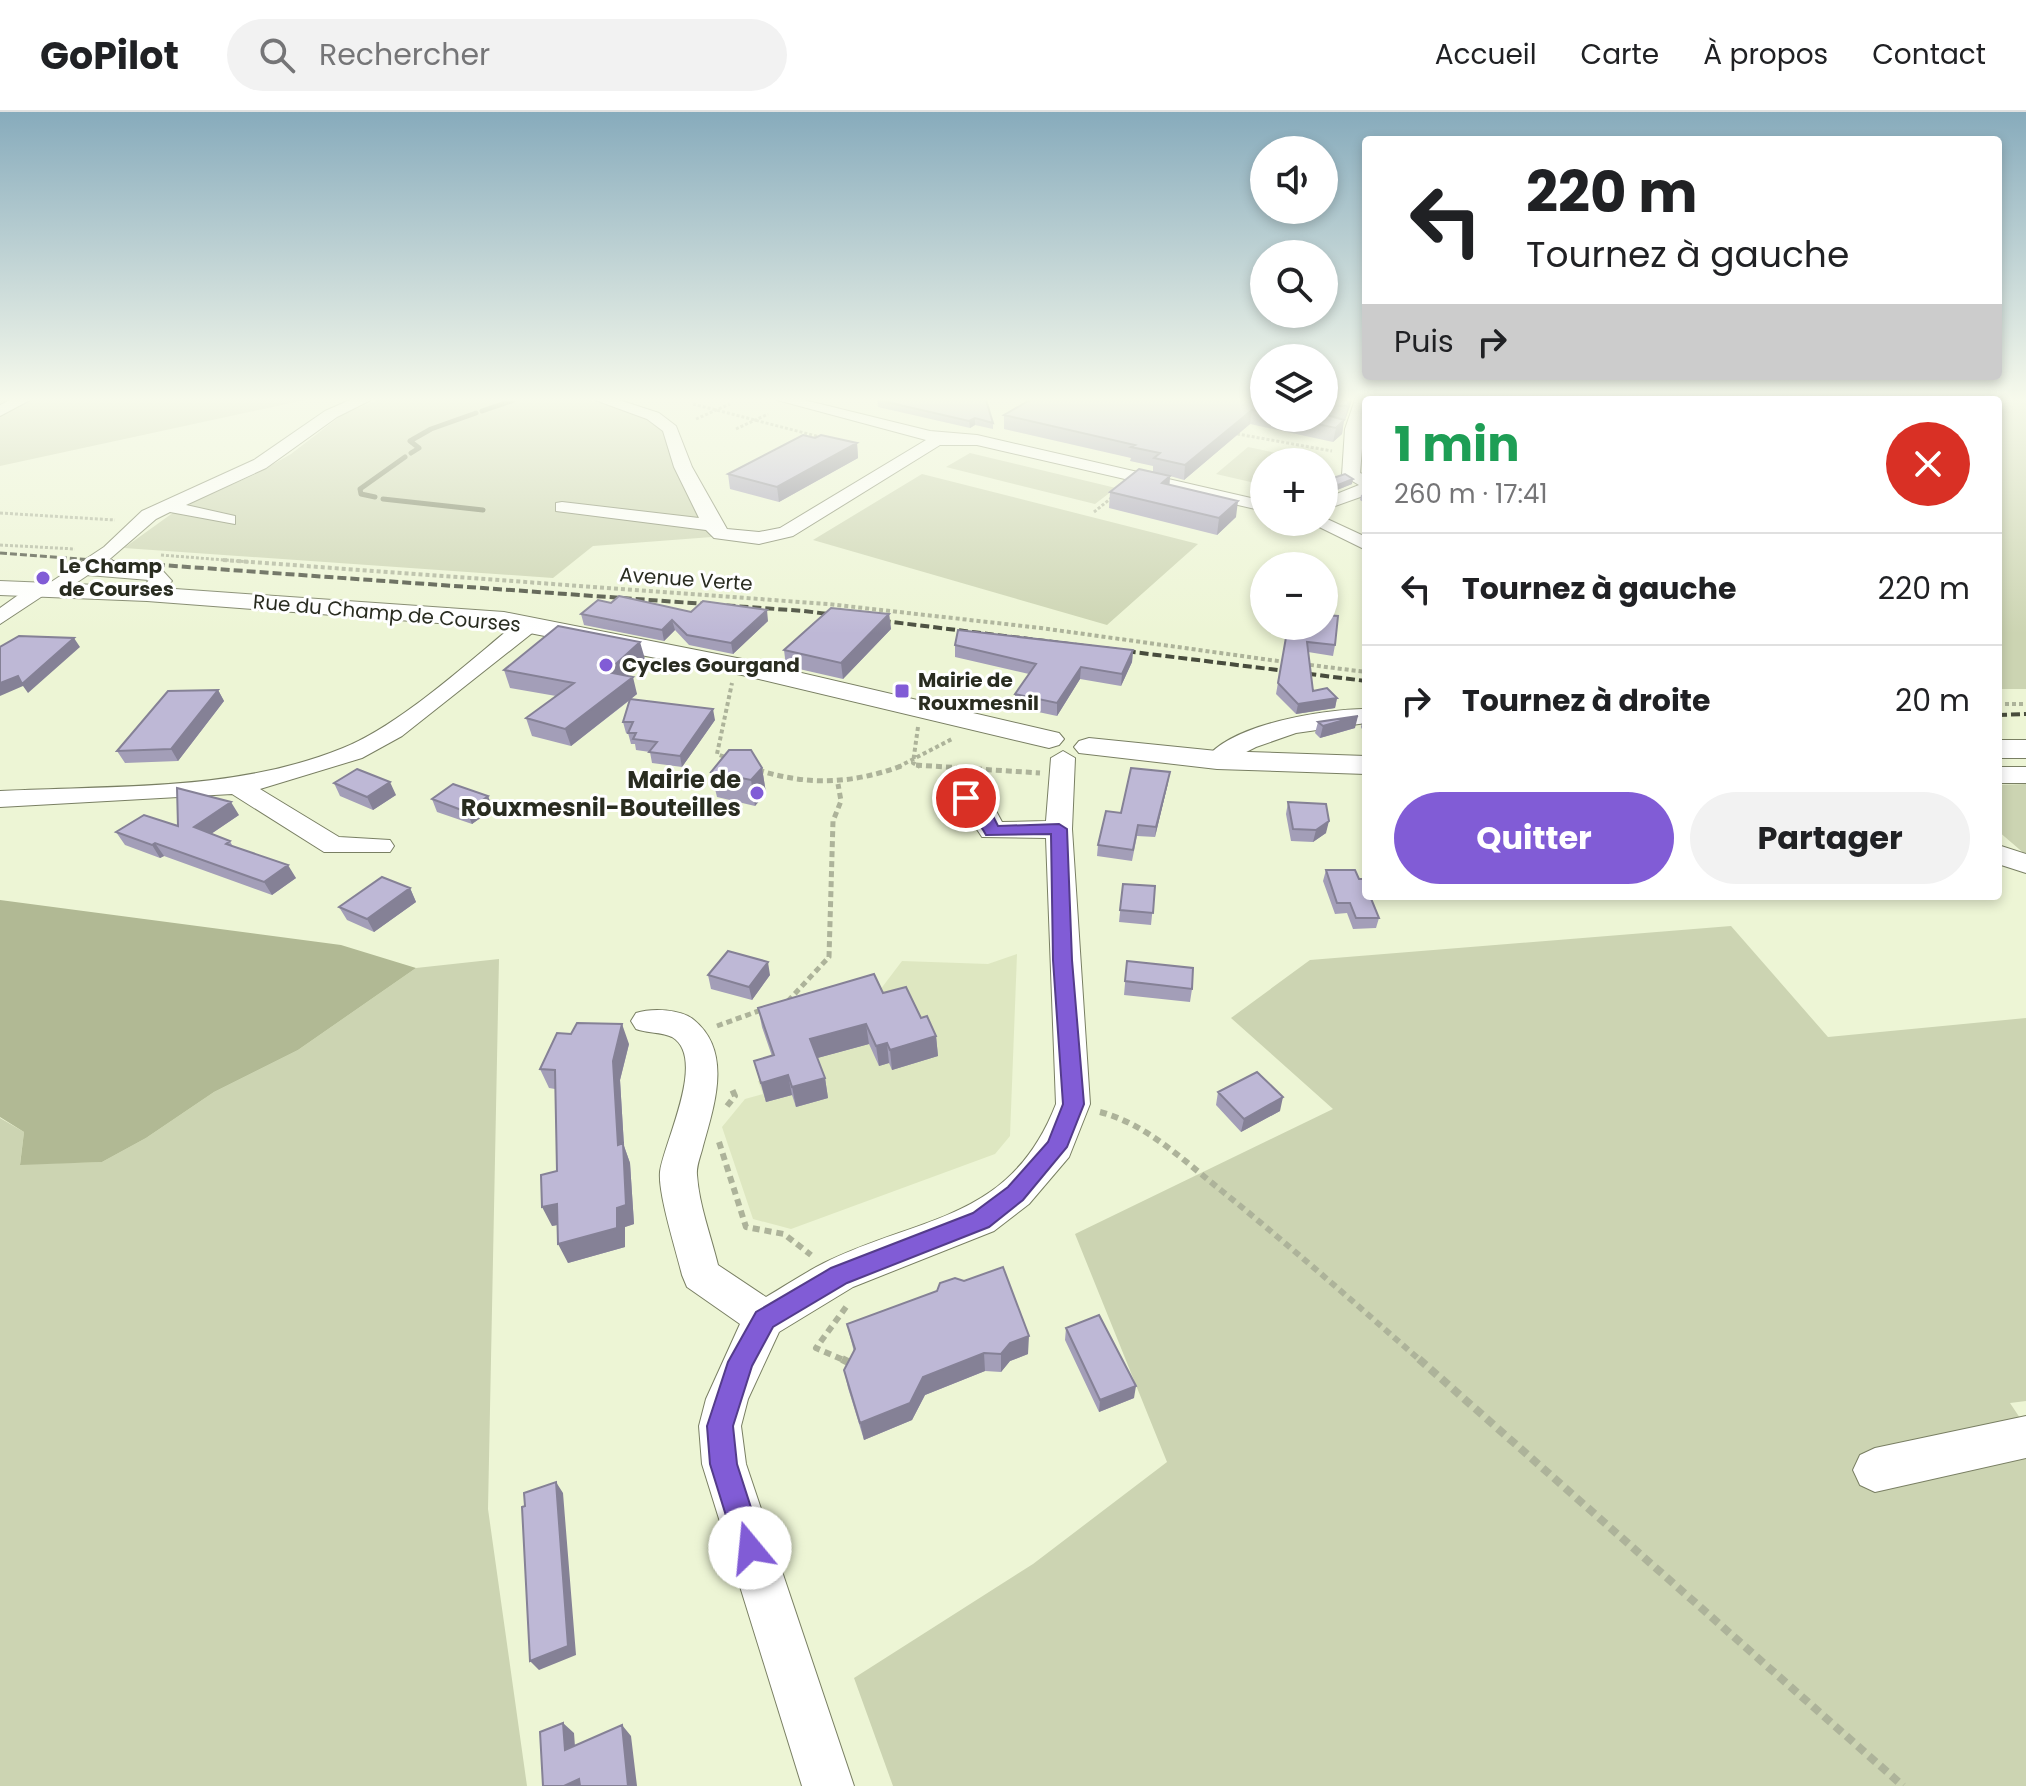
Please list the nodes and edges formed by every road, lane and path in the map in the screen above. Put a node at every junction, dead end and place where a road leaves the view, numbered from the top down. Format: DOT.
graph roads {
  1 [pos="228,478"];
  2 [pos="689,478"];
  3 [pos="875,478"];
  4 [pos="1138,478"];
  5 [pos="1144,478"];
  6 [pos="1362,491"];
  7 [pos="1338,500"];
  8 [pos="1250,503"];
  9 [pos="166,506"];
  10 [pos="562,507"];
  11 [pos="1094,512"];
  12 [pos="0,513"];
  13 [pos="228,520"];
  14 [pos="141,522"];
  15 [pos="712,525"];
  16 [pos="1338,531"];
  17 [pos="1362,542"];
  18 [pos="0,545"];
  19 [pos="111,551"];
  20 [pos="85,569"];
  21 [pos="0,588"];
  22 [pos="45,591"];
  23 [pos="147,594"];
  24 [pos="0,618"];
  25 [pos="528,625"];
  26 [pos="742,667"];
  27 [pos="1362,671"];
  28 [pos="2002,704"];
  29 [pos="2026,704"];
  30 [pos="923,711"];
  31 [pos="1362,716"];
  32 [pos="970,720"];
  33 [pos="2002,749"];
  34 [pos="2026,749"];
  35 [pos="1065,754"];
  36 [pos="1217,760"];
  37 [pos="913,763"];
  38 [pos="1362,765"];
  39 [pos="2002,775"];
  40 [pos="2026,775"];
  41 [pos="838,784"];
  42 [pos="237,786"];
  43 [pos="969,794"];
  44 [pos="0,799"];
  45 [pos="1059,829"];
  46 [pos="380,846"];
  47 [pos="2002,855"];
  48 [pos="2026,864"];
  49 [pos="647,1021"];
  50 [pos="694,1038"];
  51 [pos="730,1083"];
  52 [pos="1073,1104"];
  53 [pos="721,1115"];
  54 [pos="718,1139"];
  55 [pos="839,1275"];
  56 [pos="765,1319"];
  57 [pos="859,1367"];
  58 [pos="2026,1437"];
  59 [pos="1875,1470"];
  60 [pos="828,1786"];
  61 [pos="1903,1786"];
  1 -- 9 [label="street"];
  2 -- 15 [label="street"];
  3 -- 15 [label="street"];
  4 -- 11 [label="path"];
  5 -- 8 [label="street"];
  6 -- 7 [label="street"];
  9 -- 13 [label="street"];
  9 -- 14 [label="street"];
  10 -- 15 [label="street"];
  12 -- 14 [label="path"];
  14 -- 19 [label="street"];
  16 -- 17 [label="street"];
  18 -- 19 [label="path, Avenue Verte"];
  19 -- 20 [label="street"];
  19 -- 27 [label="path, Avenue Verte"];
  20 -- 22 [label="street"];
  20 -- 23 [label="street"];
  21 -- 22 [label="main road, Rue du Champ de Courses"];
  22 -- 23 [label="main road, Rue du Champ de Courses"];
  22 -- 24 [label="street"];
  23 -- 25 [label="main road, Rue du Champ de Courses"];
  25 -- 26 [label="main road, Rue du Champ de Courses"];
  25 -- 42 [label="street"];
  26 -- 30 [label="main road, Rue du Champ de Courses"];
  26 -- 41 [label="path"];
  28 -- 29 [label="path"];
  30 -- 32 [label="main road, Rue du Champ de Courses"];
  30 -- 37 [label="path"];
  31 -- 36 [label="street"];
  32 -- 35 [label="main road, Rue du Champ de Courses"];
  32 -- 37 [label="path"];
  33 -- 34 [label="main road"];
  35 -- 36 [label="main road, Rue du Champ de Courses"];
  35 -- 37 [label="path"];
  35 -- 45 [label="street"];
  36 -- 38 [label="main road, Rue du Champ de Courses"];
  37 -- 41 [label="path"];
  39 -- 40 [label="street"];
  41 -- 50 [label="path"];
  42 -- 44 [label="street"];
  42 -- 46 [label="street"];
  43 -- 45 [label="street"];
  45 -- 52 [label="street"];
  47 -- 48 [label="street"];
  49 -- 50 [label="street"];
  50 -- 56 [label="street"];
  51 -- 53 [label="path"];
  52 -- 55 [label="street"];
  52 -- 61 [label="path"];
  54 -- 55 [label="path"];
  55 -- 56 [label="street"];
  55 -- 57 [label="path"];
  56 -- 60 [label="street"];
  58 -- 59 [label="street"];
}
